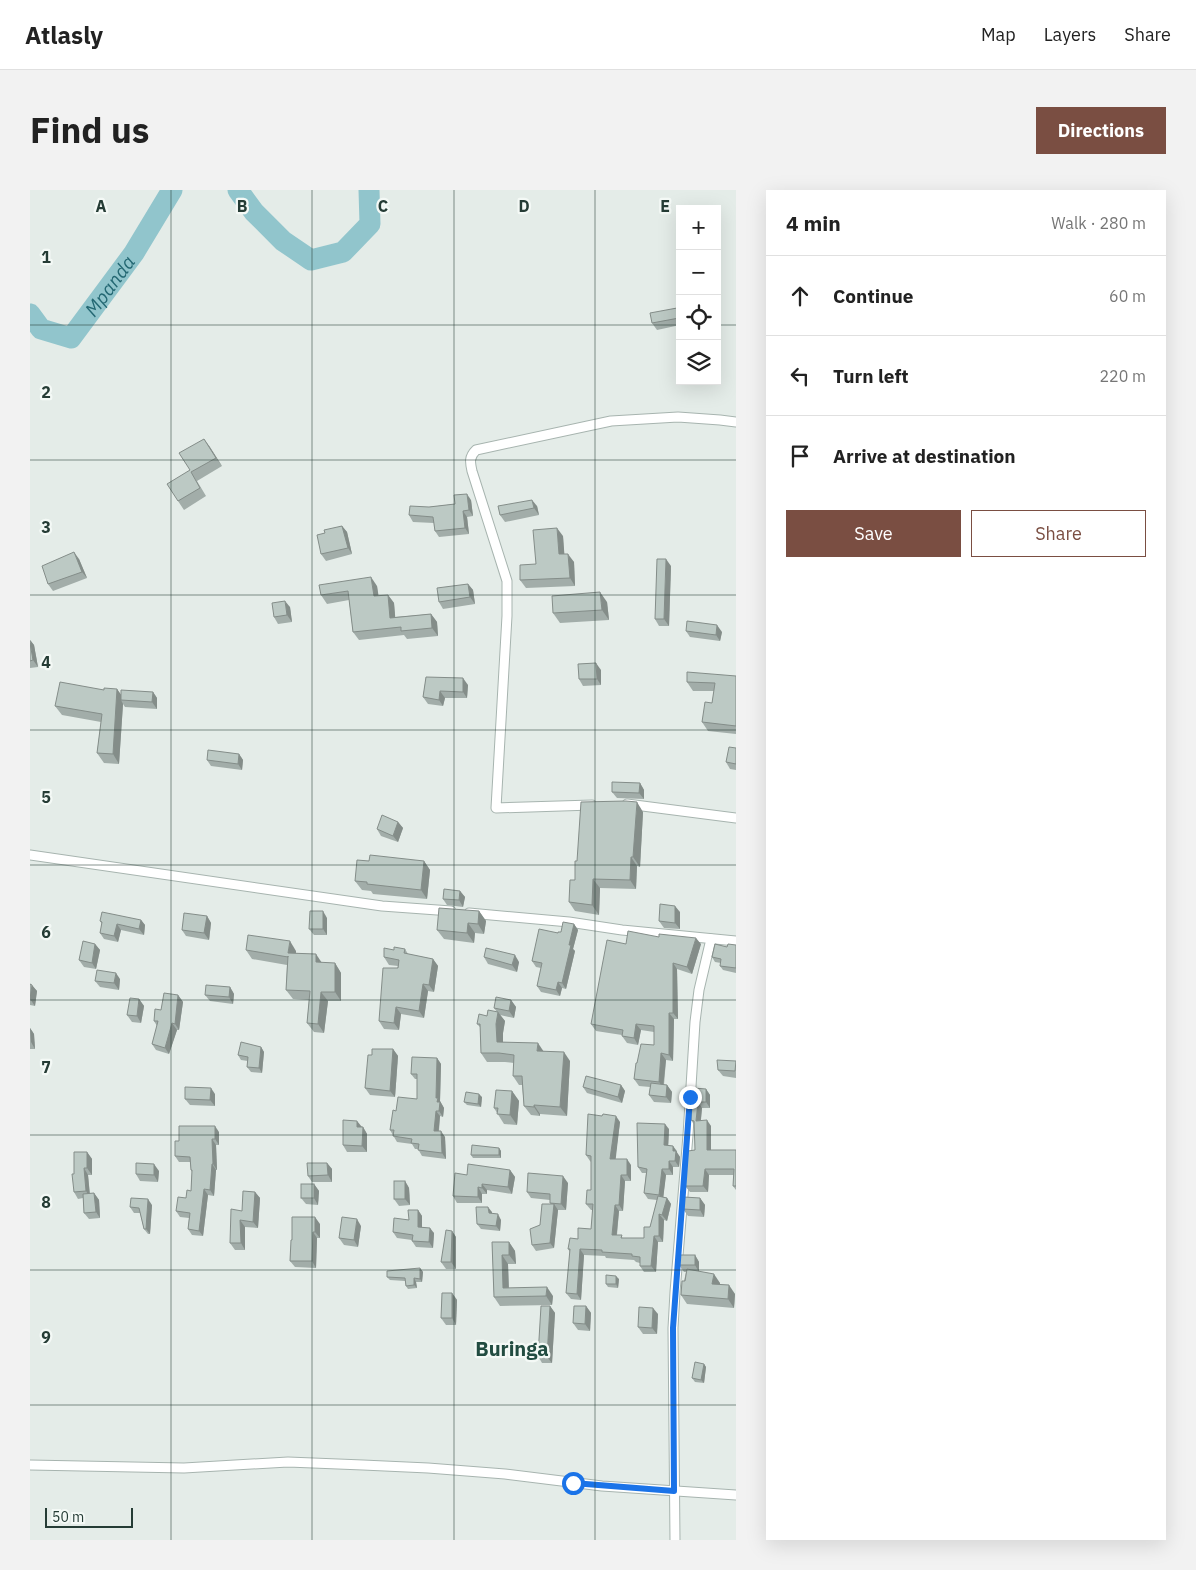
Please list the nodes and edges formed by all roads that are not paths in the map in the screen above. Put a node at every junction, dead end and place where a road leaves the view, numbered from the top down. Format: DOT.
graph roads {
  1 [pos="736,422"];
  2 [pos="614,804"];
  3 [pos="604,805"];
  4 [pos="736,818"];
  5 [pos="30,855"];
  6 [pos="711,939"];
  7 [pos="736,941"];
  8 [pos="30,1465"];
  9 [pos="674,1491"];
  10 [pos="736,1495"];
  11 [pos="675,1540"];
  1 -- 3 [label="street"];
  2 -- 4 [label="street"];
  5 -- 6 [label="street"];
  6 -- 7 [label="street"];
  6 -- 9 [label="street"];
  8 -- 9 [label="street"];
  9 -- 10 [label="street"];
  9 -- 11 [label="street"];
}
